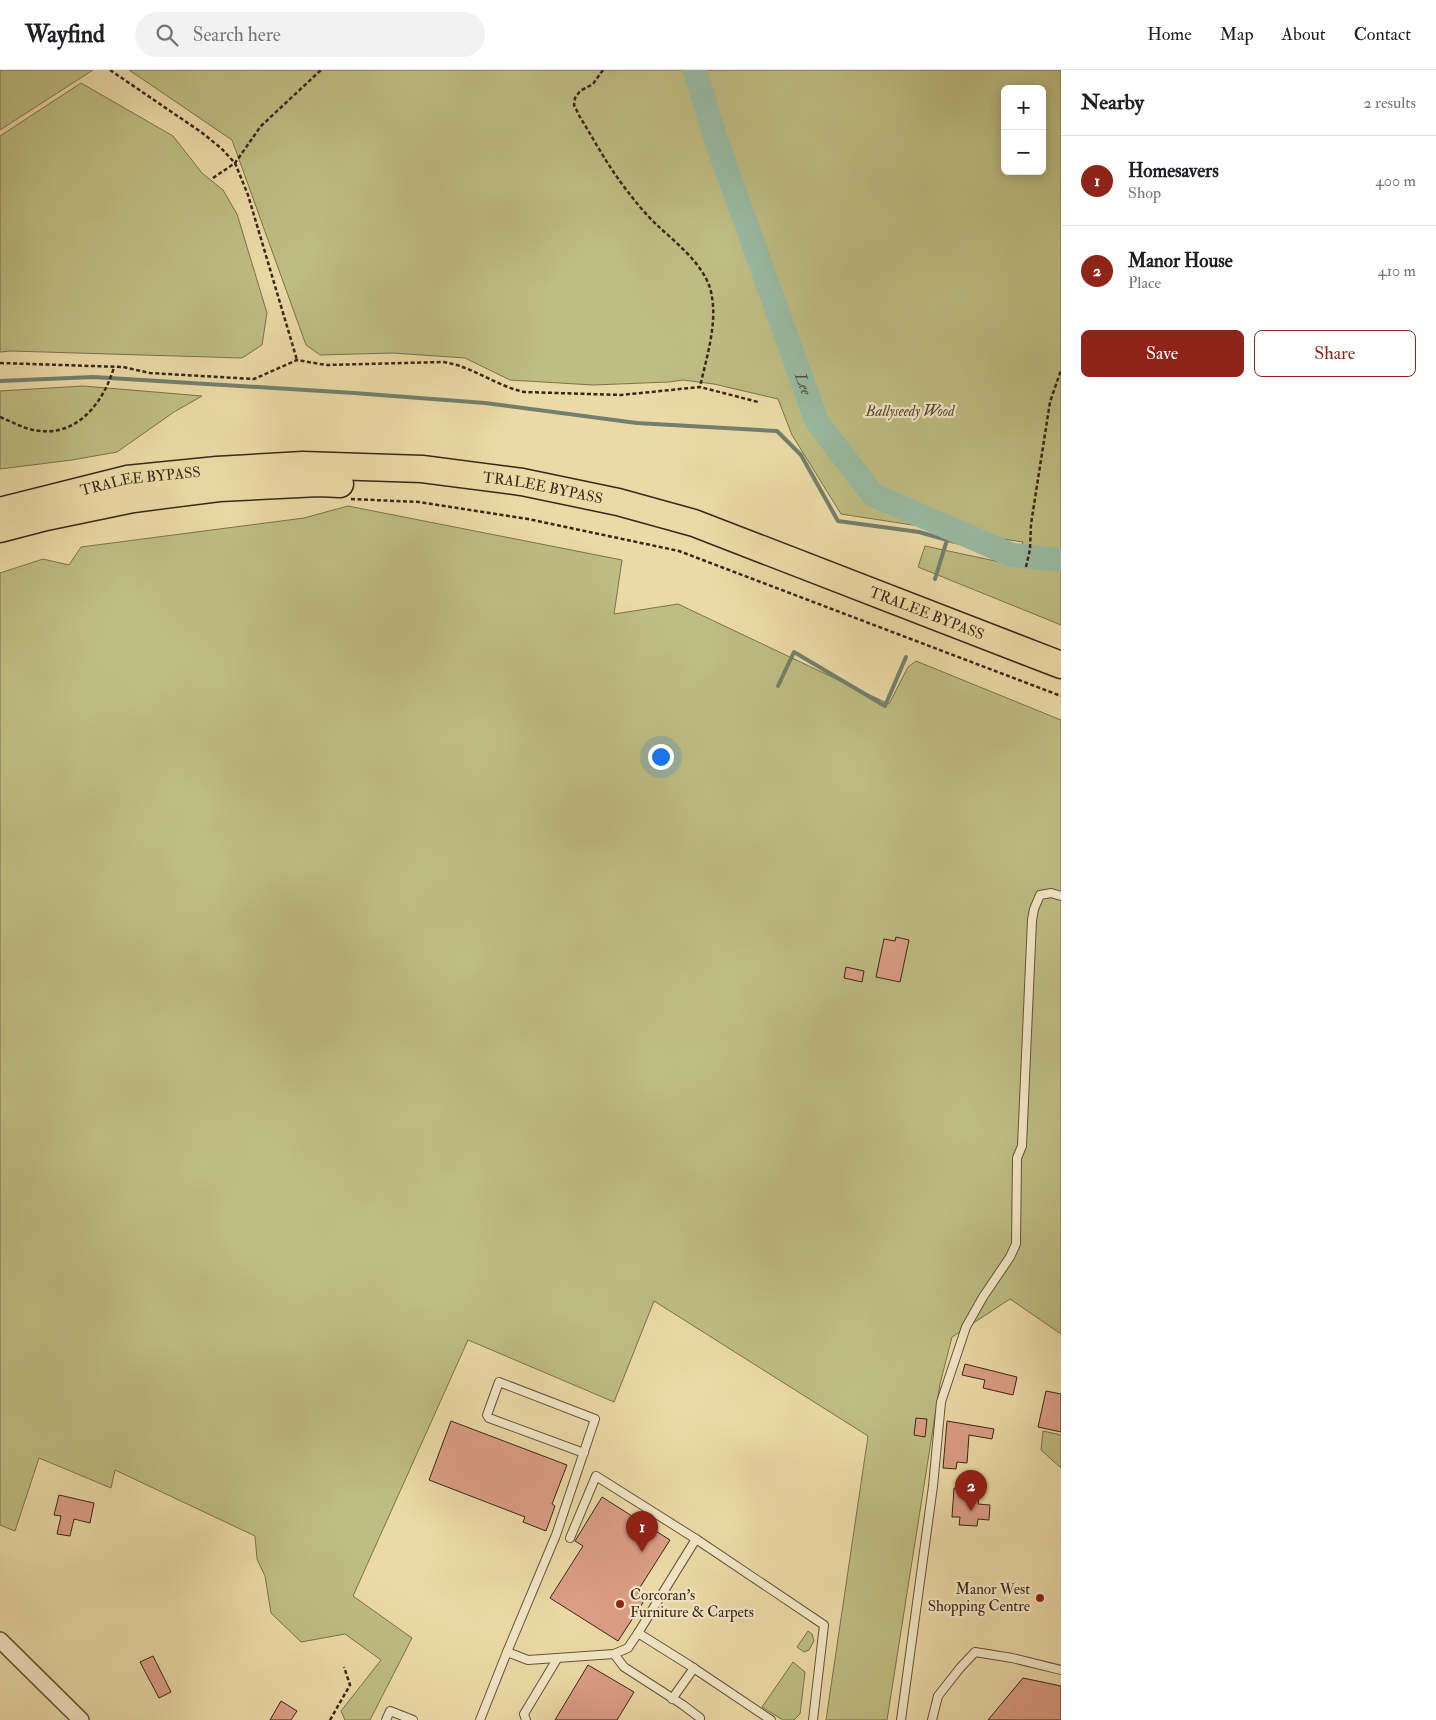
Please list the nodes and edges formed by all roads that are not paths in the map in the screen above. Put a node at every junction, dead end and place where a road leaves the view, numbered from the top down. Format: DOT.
graph roads {
  1 [pos="0,510"];
  2 [pos="0,529"];
  3 [pos="1061,665"];
  4 [pos="1061,682"];
  5 [pos="1060,894"];
  6 [pos="584,1453"];
  7 [pos="570,1538"];
  8 [pos="696,1539"];
  9 [pos="638,1634"];
  10 [pos="0,1640"];
  11 [pos="507,1652"];
  12 [pos="614,1654"];
  13 [pos="557,1659"];
  14 [pos="694,1668"];
  15 [pos="1061,1670"];
  16 [pos="672,1699"];
  17 [pos="81,1720"];
  18 [pos="386,1720"];
  19 [pos="413,1720"];
  20 [pos="480,1720"];
  21 [pos="526,1720"];
  22 [pos="700,1720"];
  23 [pos="771,1720"];
  24 [pos="813,1720"];
  25 [pos="901,1720"];
  26 [pos="932,1720"];
  1 -- 3 [label="highway, TRALEE BYPASS"];
  2 -- 4 [label="highway, TRALEE BYPASS"];
  5 -- 25 [label="lane"];
  6 -- 6 [label="lane"];
  6 -- 11 [label="lane"];
  7 -- 8 [label="lane"];
  8 -- 9 [label="lane"];
  8 -- 24 [label="lane"];
  9 -- 12 [label="lane"];
  9 -- 14 [label="lane"];
  10 -- 17 [label="street"];
  11 -- 13 [label="lane"];
  11 -- 20 [label="lane"];
  12 -- 13 [label="lane"];
  12 -- 16 [label="lane"];
  13 -- 21 [label="lane"];
  14 -- 16 [label="lane"];
  14 -- 23 [label="lane"];
  15 -- 26 [label="lane"];
  16 -- 22 [label="lane"];
  18 -- 19 [label="lane"];
}
